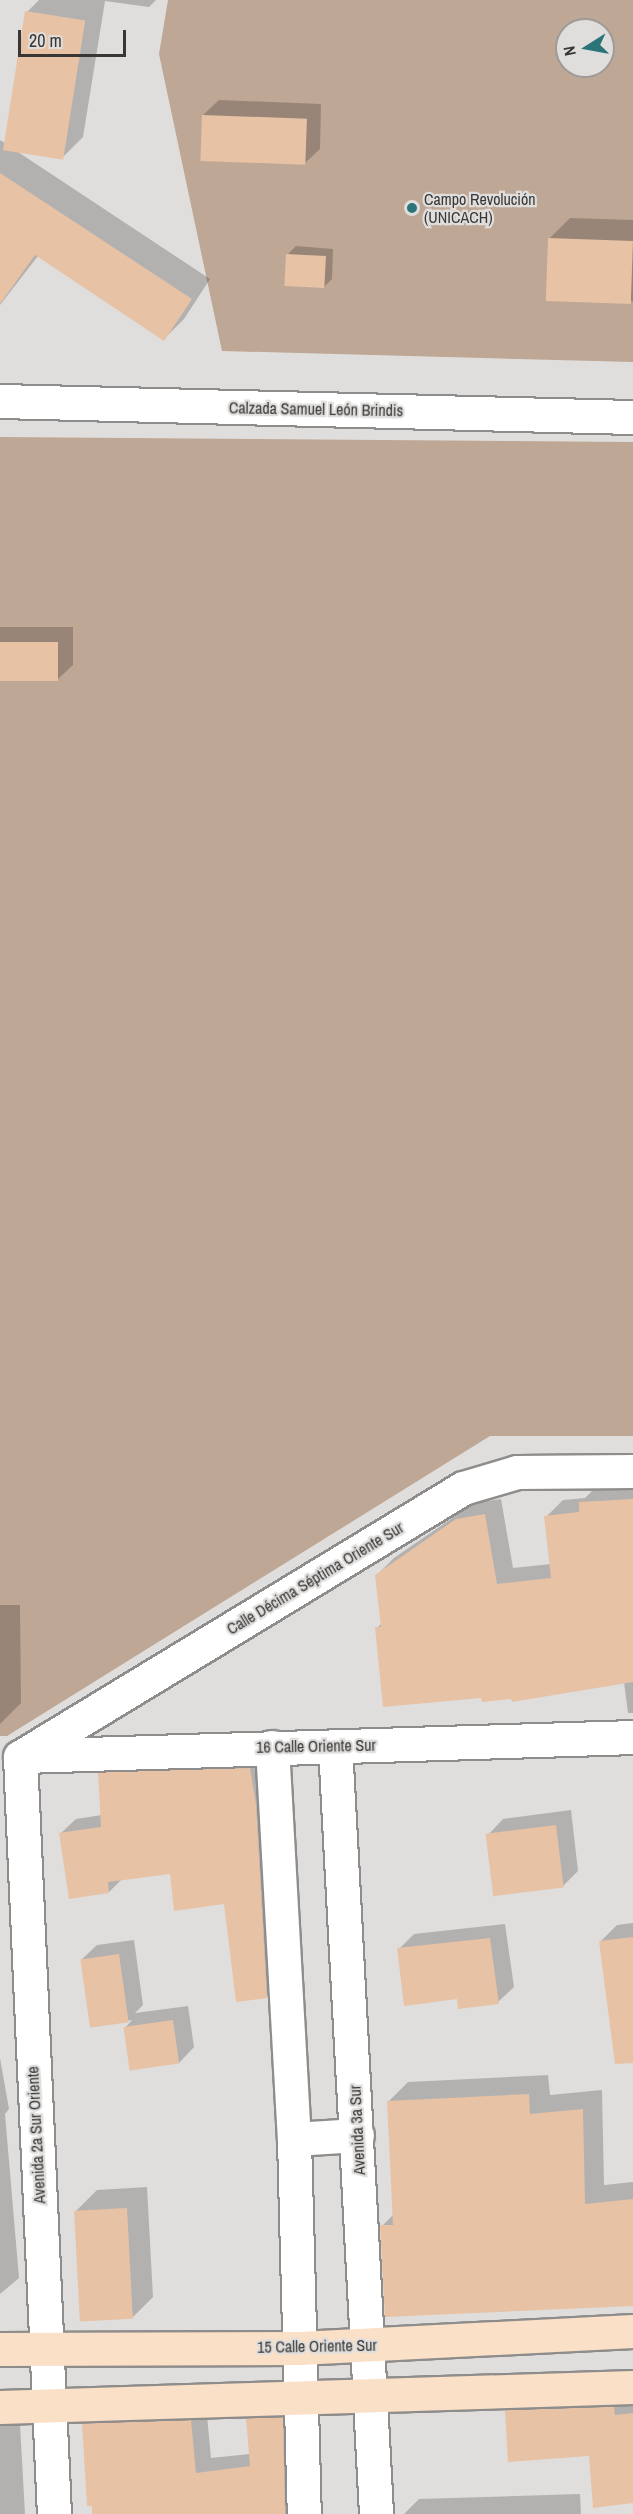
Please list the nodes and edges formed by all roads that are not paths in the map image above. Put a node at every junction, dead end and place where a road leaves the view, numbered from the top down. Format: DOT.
graph roads {
  1 [pos="0,401"];
  2 [pos="633,417"];
  3 [pos="633,1471"];
  4 [pos="633,1737"];
  5 [pos="335,1746"];
  6 [pos="272,1747"];
  7 [pos="10,1756"];
  8 [pos="357,2135"];
  9 [pos="294,2139"];
  10 [pos="633,2331"];
  11 [pos="370,2345"];
  12 [pos="50,2347"];
  13 [pos="299,2348"];
  14 [pos="0,2349"];
  15 [pos="633,2387"];
  16 [pos="371,2393"];
  17 [pos="300,2395"];
  18 [pos="52,2405"];
  19 [pos="0,2407"];
  20 [pos="54,2514"];
  21 [pos="303,2514"];
  22 [pos="376,2514"];
  1 -- 2 [label="street, Calzada Samuel León Brindis"];
  3 -- 7 [label="street, Calle Décima Séptima Oriente Sur"];
  4 -- 5 [label="street, 16 Calle Oriente Sur"];
  5 -- 6 [label="street, 16 Calle Oriente Sur"];
  5 -- 8 [label="street, Avenida 3a Sur"];
  6 -- 7 [label="street, 16 Calle Oriente Sur"];
  6 -- 9 [label="street"];
  7 -- 12 [label="street, Avenida 2a Sur Oriente"];
  8 -- 9 [label="street"];
  8 -- 11 [label="street, Avenida 3a Sur"];
  9 -- 13 [label="street"];
  10 -- 11 [label="main road, 15 Calle Oriente Sur"];
  11 -- 13 [label="main road, 15 Calle Oriente Sur"];
  11 -- 16 [label="street, Avenida 3a Sur"];
  12 -- 13 [label="main road, 15 Calle Oriente Sur"];
  12 -- 14 [label="main road, 15 Calle Oriente Sur"];
  12 -- 18 [label="street, Avenida 2a Sur Oriente"];
  13 -- 17 [label="street"];
  15 -- 16 [label="main road"];
  16 -- 17 [label="main road"];
  16 -- 22 [label="street, Avenida 3a Sur"];
  17 -- 18 [label="main road"];
  17 -- 21 [label="street"];
  18 -- 19 [label="main road"];
  18 -- 20 [label="street, Avenida 2a Sur Oriente"];
}
